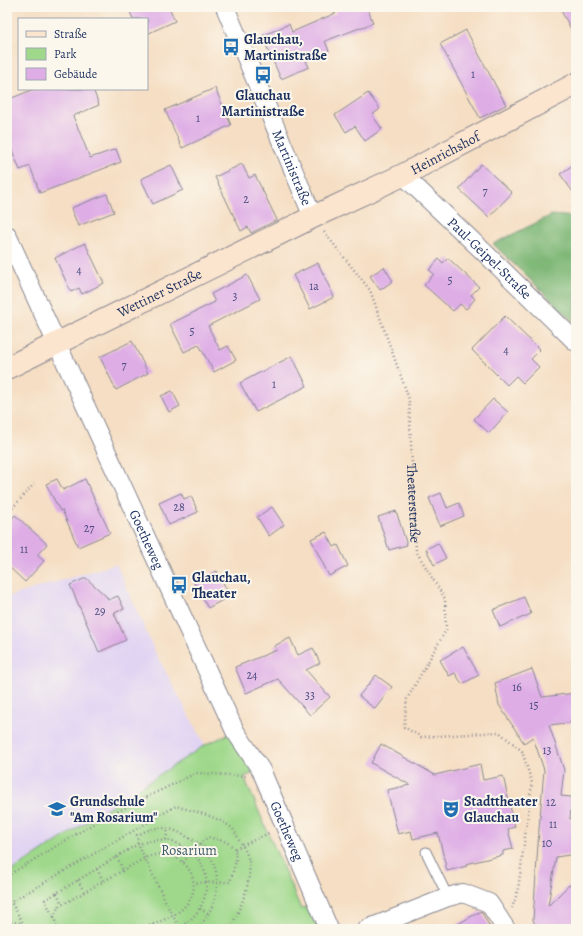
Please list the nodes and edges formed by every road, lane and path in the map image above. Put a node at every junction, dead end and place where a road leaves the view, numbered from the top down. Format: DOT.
graph roads {
  1 [pos="225,7"];
  2 [pos="576,84"];
  3 [pos="403,175"];
  4 [pos="313,217"];
  5 [pos="7,235"];
  6 [pos="576,342"];
  7 [pos="56,343"];
  8 [pos="7,368"];
  9 [pos="34,484"];
  10 [pos="7,514"];
  11 [pos="244,777"];
  12 [pos="285,826"];
  13 [pos="168,828"];
  14 [pos="166,840"];
  15 [pos="138,844"];
  16 [pos="200,844"];
  17 [pos="243,846"];
  18 [pos="235,849"];
  19 [pos="193,852"];
  20 [pos="426,852"];
  21 [pos="117,857"];
  22 [pos="145,858"];
  23 [pos="183,862"];
  24 [pos="97,869"];
  25 [pos="123,870"];
  26 [pos="7,876"];
  27 [pos="78,880"];
  28 [pos="103,881"];
  29 [pos="217,882"];
  30 [pos="194,883"];
  31 [pos="206,883"];
  32 [pos="84,892"];
  33 [pos="57,893"];
  34 [pos="448,897"];
  35 [pos="62,904"];
  36 [pos="200,909"];
  37 [pos="208,914"];
  38 [pos="172,915"];
  39 [pos="54,917"];
  40 [pos="7,922"];
  41 [pos="22,923"];
  42 [pos="152,924"];
  43 [pos="506,928"];
  44 [pos="26,929"];
  45 [pos="59,929"];
  46 [pos="142,929"];
  47 [pos="154,929"];
  48 [pos="178,929"];
  49 [pos="195,929"];
  50 [pos="230,929"];
  51 [pos="329,929"];
  52 [pos="367,929"];
  1 -- 4 [label="street, Martinistraße"];
  2 -- 3 [label="street, Heinrichshof"];
  3 -- 4 [label="street, Heinrichshof"];
  3 -- 6 [label="street, Paul-Geipel-Straße"];
  4 -- 7 [label="street, Wettiner Straße"];
  4 -- 43 [label="path, Theaterstraße"];
  5 -- 7 [label="street, Goetheweg"];
  7 -- 8 [label="street, Wettiner Straße"];
  7 -- 12 [label="street, Goetheweg"];
  9 -- 10 [label="path"];
  11 -- 26 [label="path"];
  12 -- 17 [label="path"];
  12 -- 51 [label="street, Goetheweg"];
  13 -- 14 [label="path"];
  13 -- 15 [label="path"];
  13 -- 16 [label="path"];
  14 -- 15 [label="path"];
  14 -- 19 [label="path"];
  15 -- 21 [label="path"];
  15 -- 22 [label="path"];
  16 -- 18 [label="path"];
  16 -- 19 [label="path"];
  16 -- 29 [label="path"];
  17 -- 18 [label="path"];
  17 -- 41 [label="path"];
  17 -- 50 [label="path"];
  18 -- 29 [label="path"];
  19 -- 23 [label="path"];
  19 -- 31 [label="path"];
  20 -- 34 [label="lane"];
  21 -- 24 [label="path"];
  21 -- 25 [label="path"];
  22 -- 23 [label="path"];
  22 -- 25 [label="path"];
  22 -- 38 [label="path"];
  23 -- 30 [label="path"];
  24 -- 27 [label="path"];
  24 -- 28 [label="path"];
  25 -- 28 [label="path"];
  27 -- 32 [label="path"];
  27 -- 33 [label="path"];
  28 -- 32 [label="path"];
  29 -- 31 [label="path"];
  29 -- 37 [label="path"];
  30 -- 31 [label="path"];
  30 -- 38 [label="path"];
  31 -- 36 [label="path"];
  32 -- 35 [label="path"];
  33 -- 35 [label="path"];
  33 -- 39 [label="path"];
  34 -- 43 [label="street"];
  34 -- 52 [label="street"];
  35 -- 39 [label="path"];
  36 -- 37 [label="path"];
  36 -- 48 [label="path"];
  37 -- 49 [label="path"];
  38 -- 42 [label="path"];
  38 -- 48 [label="path"];
  39 -- 45 [label="path"];
  40 -- 41 [label="path"];
  41 -- 44 [label="path"];
  42 -- 46 [label="path"];
  42 -- 47 [label="path"];
}
